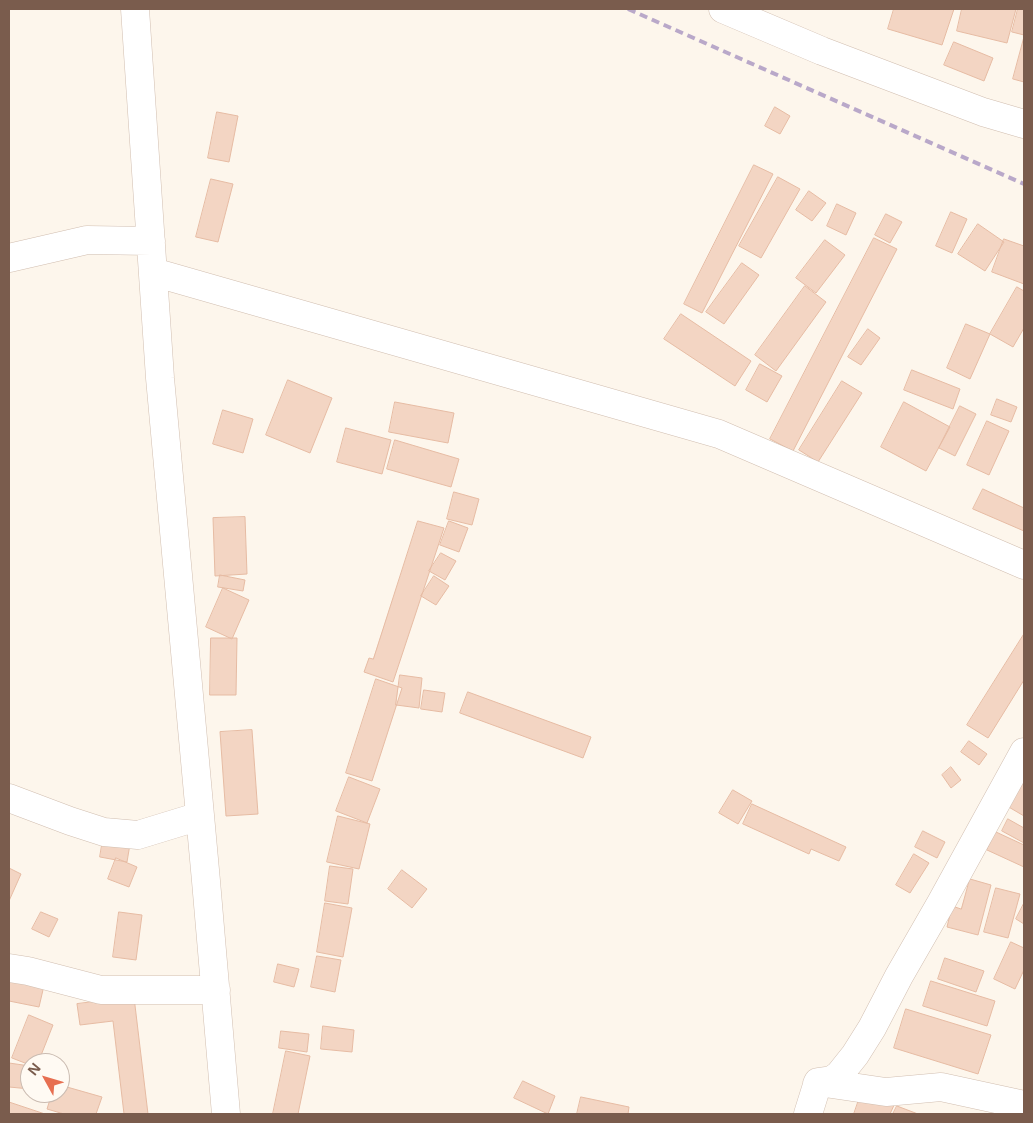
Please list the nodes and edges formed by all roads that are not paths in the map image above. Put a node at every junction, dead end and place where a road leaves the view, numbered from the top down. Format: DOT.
graph roads {
  1 [pos="136,9"];
  2 [pos="722,9"];
  3 [pos="1024,124"];
  4 [pos="151,241"];
  5 [pos="9,258"];
  6 [pos="153,272"];
  7 [pos="1024,565"];
  8 [pos="1024,752"];
  9 [pos="9,798"];
  10 [pos="200,816"];
  11 [pos="9,968"];
  12 [pos="216,990"];
  13 [pos="818,1082"];
  14 [pos="1024,1105"];
  15 [pos="226,1114"];
  16 [pos="792,1114"];
  17 [pos="808,1114"];
  1 -- 4 [label="street"];
  2 -- 3 [label="street"];
  4 -- 5 [label="street"];
  4 -- 6 [label="street"];
  6 -- 7 [label="street"];
  6 -- 10 [label="street"];
  8 -- 13 [label="street"];
  9 -- 10 [label="street"];
  10 -- 12 [label="street"];
  11 -- 12 [label="street"];
  12 -- 15 [label="street"];
  13 -- 14 [label="street"];
  13 -- 16 [label="street"];
  13 -- 17 [label="street"];
}
